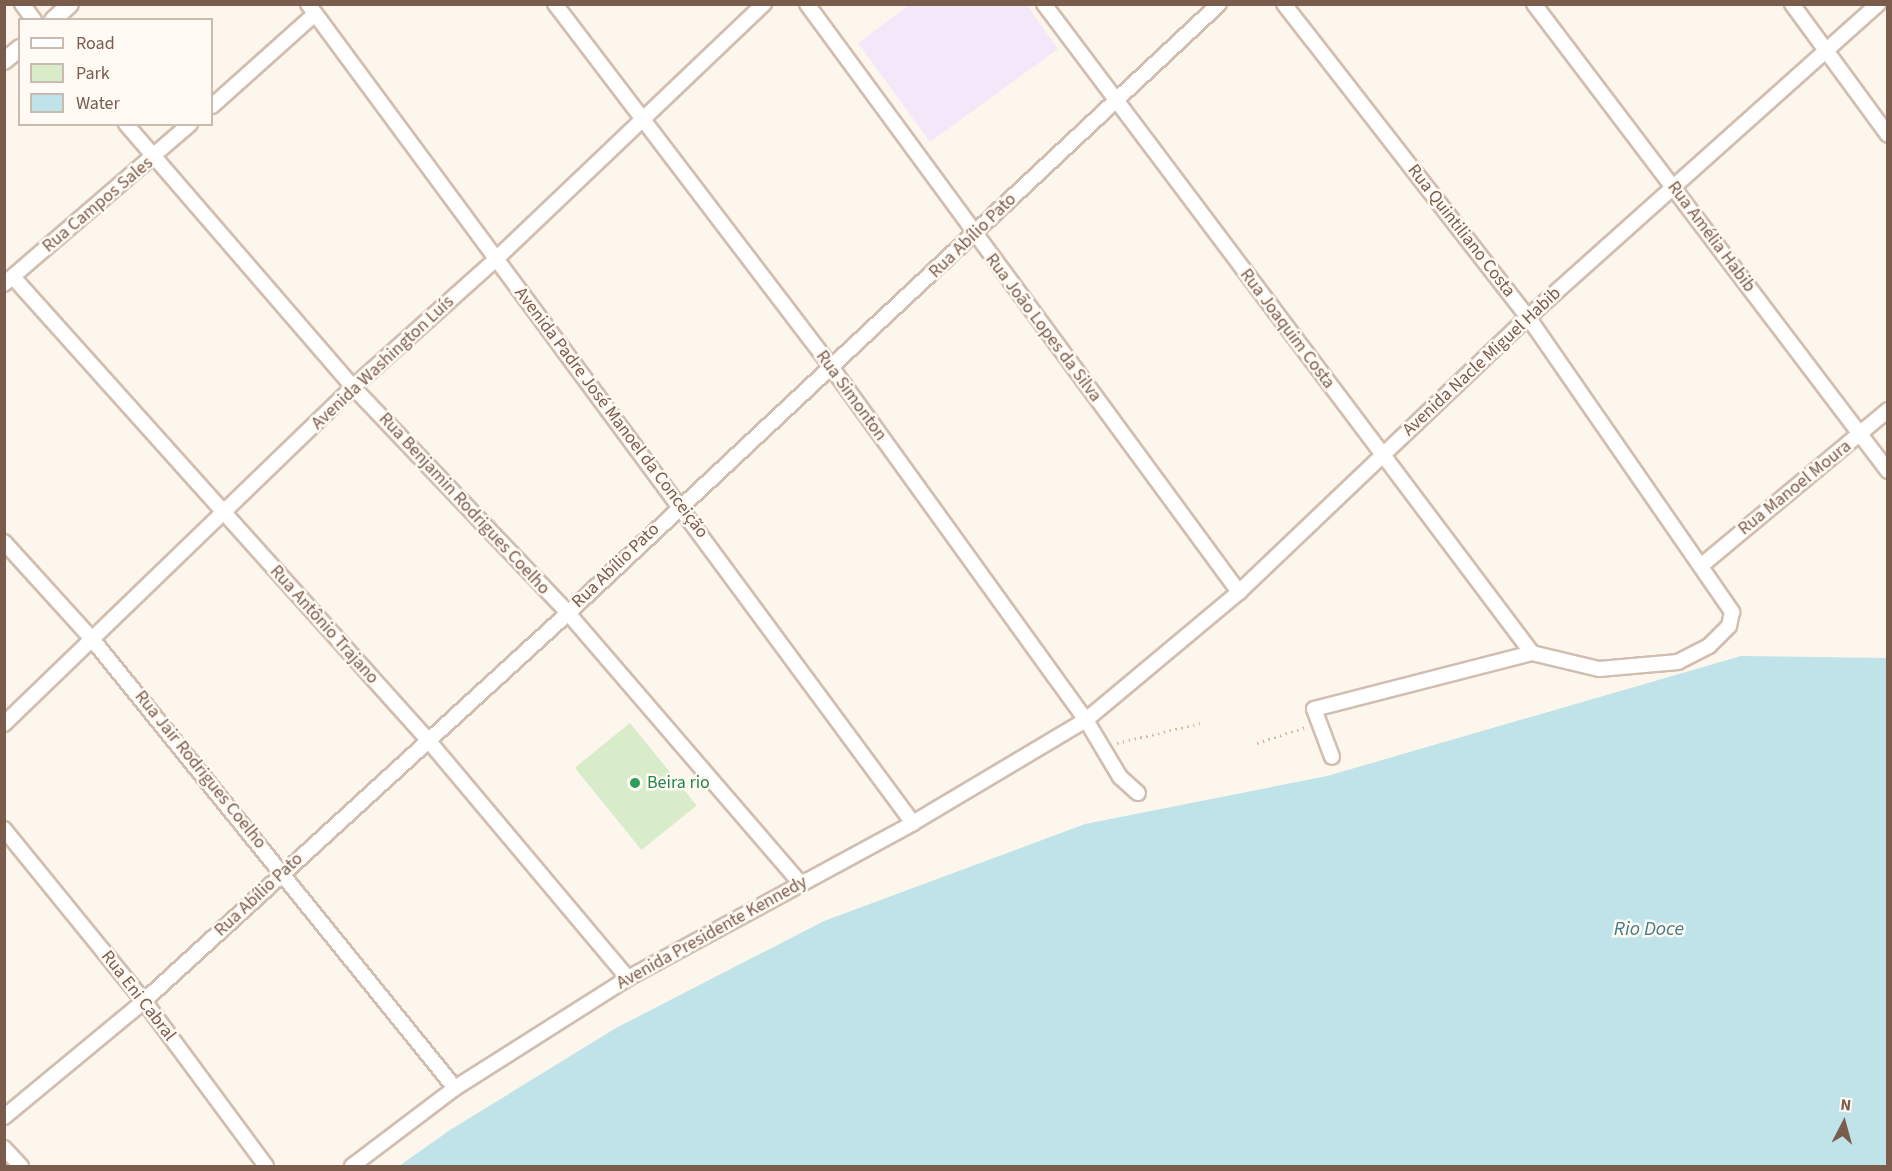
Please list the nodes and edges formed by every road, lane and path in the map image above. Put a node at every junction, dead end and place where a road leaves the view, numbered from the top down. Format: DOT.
graph roads {
  1 [pos="22,4"];
  2 [pos="70,4"];
  3 [pos="555,4"];
  4 [pos="764,4"];
  5 [pos="807,4"];
  6 [pos="1044,4"];
  7 [pos="1219,4"];
  8 [pos="1284,4"];
  9 [pos="1534,4"];
  10 [pos="1792,4"];
  11 [pos="1878,4"];
  12 [pos="311,9"];
  13 [pos="32,18"];
  14 [pos="55,18"];
  15 [pos="18,50"];
  16 [pos="1826,50"];
  17 [pos="4,61"];
  18 [pos="1113,100"];
  19 [pos="213,105"];
  20 [pos="641,121"];
  21 [pos="128,126"];
  22 [pos="188,126"];
  23 [pos="1887,135"];
  24 [pos="154,157"];
  25 [pos="1674,187"];
  26 [pos="974,236"];
  27 [pos="496,259"];
  28 [pos="9,281"];
  29 [pos="1528,317"];
  30 [pos="832,368"];
  31 [pos="353,387"];
  32 [pos="1887,410"];
  33 [pos="1861,434"];
  34 [pos="1383,456"];
  35 [pos="1887,471"];
  36 [pos="680,504"];
  37 [pos="225,514"];
  38 [pos="4,542"];
  39 [pos="1702,565"];
  40 [pos="1239,592"];
  41 [pos="568,613"];
  42 [pos="92,639"];
  43 [pos="1532,653"];
  44 [pos="1086,720"];
  45 [pos="1205,723"];
  46 [pos="1319,723"];
  47 [pos="4,724"];
  48 [pos="428,740"];
  49 [pos="1257,743"];
  50 [pos="1100,747"];
  51 [pos="1332,757"];
  52 [pos="1138,793"];
  53 [pos="913,823"];
  54 [pos="4,829"];
  55 [pos="283,872"];
  56 [pos="801,884"];
  57 [pos="628,978"];
  58 [pos="144,1001"];
  59 [pos="455,1089"];
  60 [pos="4,1117"];
  61 [pos="4,1148"];
  62 [pos="21,1167"];
  63 [pos="266,1167"];
  64 [pos="352,1167"];
  1 -- 13 [label="street"];
  2 -- 14 [label="street"];
  3 -- 20 [label="street, Rua Simonton"];
  4 -- 20 [label="street, Avenida Washington Luís"];
  5 -- 26 [label="street, Rua João Lopes da Silva"];
  6 -- 18 [label="street, Rua Joaquim Costa"];
  7 -- 18 [label="street, Rua Abílio Pato"];
  8 -- 29 [label="street, Rua Quintiliano Costa"];
  9 -- 25 [label="street, Rua Amélia Habib"];
  10 -- 16 [label="street"];
  11 -- 16 [label="street, Avenida Nacle Miguel Habib"];
  12 -- 19 [label="street"];
  12 -- 27 [label="street, Avenida Padre José Manoel da Conceição"];
  15 -- 17 [label="street"];
  16 -- 23 [label="street"];
  16 -- 25 [label="street, Avenida Nacle Miguel Habib"];
  18 -- 26 [label="street, Rua Abílio Pato"];
  18 -- 34 [label="street, Rua Joaquim Costa"];
  20 -- 27 [label="street, Avenida Washington Luís"];
  20 -- 30 [label="street, Rua Simonton"];
  21 -- 24 [label="street, Rua Benjamin Rodrigues Coelho"];
  22 -- 24 [label="street, Rua Campos Sales"];
  24 -- 28 [label="street, Rua Campos Sales"];
  24 -- 31 [label="street, Rua Benjamin Rodrigues Coelho"];
  25 -- 29 [label="street, Avenida Nacle Miguel Habib"];
  25 -- 33 [label="street, Rua Amélia Habib"];
  26 -- 30 [label="street, Rua Abílio Pato"];
  26 -- 40 [label="street, Rua João Lopes da Silva"];
  27 -- 31 [label="street, Avenida Washington Luís"];
  27 -- 36 [label="street, Avenida Padre José Manoel da Conceição"];
  28 -- 37 [label="street, Rua Antônio Trajano"];
  29 -- 34 [label="street, Avenida Nacle Miguel Habib"];
  29 -- 39 [label="street, Rua Quintiliano Costa"];
  30 -- 36 [label="street, Rua Abílio Pato"];
  30 -- 44 [label="street, Rua Simonton"];
  31 -- 37 [label="street, Avenida Washington Luís"];
  31 -- 41 [label="street, Rua Benjamin Rodrigues Coelho"];
  32 -- 33 [label="street, Rua Manoel Moura"];
  33 -- 35 [label="street, Rua Amélia Habib"];
  33 -- 39 [label="street, Rua Manoel Moura"];
  34 -- 40 [label="street, Avenida Nacle Miguel Habib"];
  34 -- 43 [label="street, Rua Joaquim Costa"];
  36 -- 41 [label="street, Rua Abílio Pato"];
  36 -- 53 [label="street, Avenida Padre José Manoel da Conceição"];
  37 -- 42 [label="street, Avenida Washington Luís"];
  37 -- 48 [label="street, Rua Antônio Trajano"];
  38 -- 42 [label="street, Rua Jair Rodrigues Coelho"];
  39 -- 43 [label="street, Rua Quintiliano Costa"];
  40 -- 44 [label="street, Avenida Nacle Miguel Habib"];
  41 -- 48 [label="street, Rua Abílio Pato"];
  41 -- 56 [label="street, Rua Benjamin Rodrigues Coelho"];
  42 -- 47 [label="street, Avenida Washington Luís"];
  42 -- 55 [label="street, Rua Jair Rodrigues Coelho"];
  43 -- 46 [label="street"];
  44 -- 50 [label="street, Rua Simonton"];
  44 -- 53 [label="street, Avenida Presidente Kennedy"];
  45 -- 50 [label="path"];
  46 -- 49 [label="path"];
  46 -- 51 [label="street"];
  48 -- 55 [label="street, Rua Abílio Pato"];
  48 -- 57 [label="street, Rua Antônio Trajano"];
  50 -- 52 [label="street, Rua Simonton"];
  53 -- 56 [label="street, Avenida Presidente Kennedy"];
  54 -- 58 [label="street, Rua Eni Cabral"];
  55 -- 58 [label="street, Rua Abílio Pato"];
  55 -- 59 [label="street, Rua Jair Rodrigues Coelho"];
  56 -- 57 [label="street, Avenida Presidente Kennedy"];
  57 -- 59 [label="street, Avenida Presidente Kennedy"];
  58 -- 60 [label="street, Rua Abílio Pato"];
  58 -- 63 [label="street, Rua Eni Cabral"];
  59 -- 64 [label="street, Avenida Presidente Kennedy"];
  61 -- 62 [label="street"];
}
